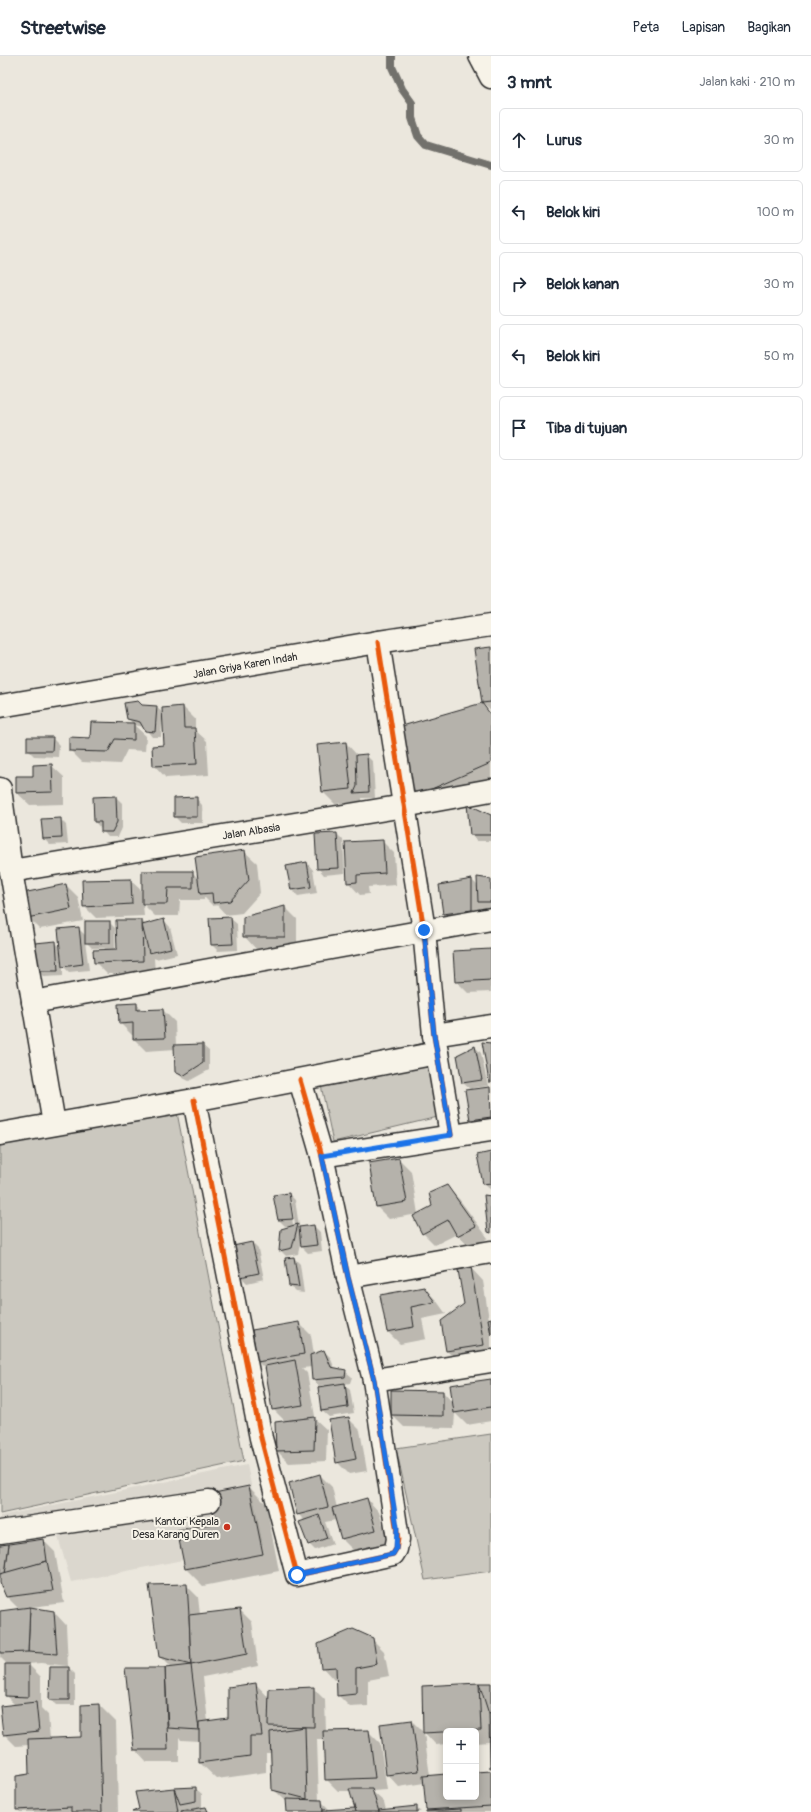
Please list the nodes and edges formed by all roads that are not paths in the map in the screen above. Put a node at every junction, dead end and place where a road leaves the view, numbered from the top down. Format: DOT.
graph roads {
  1 [pos="491,626"];
  2 [pos="378,642"];
  3 [pos="0,706"];
  4 [pos="0,789"];
  5 [pos="491,790"];
  6 [pos="404,806"];
  7 [pos="11,871"];
  8 [pos="491,919"];
  9 [pos="424,930"];
  10 [pos="33,1002"];
  11 [pos="491,1026"];
  12 [pos="436,1044"];
  13 [pos="300,1080"];
  14 [pos="194,1100"];
  15 [pos="54,1124"];
  16 [pos="491,1130"];
  17 [pos="0,1134"];
  18 [pos="451,1135"];
  19 [pos="322,1156"];
  20 [pos="491,1252"];
  21 [pos="348,1277"];
  22 [pos="491,1360"];
  23 [pos="374,1380"];
  24 [pos="209,1501"];
  25 [pos="0,1532"];
  1 -- 2 [label="street, Jalan Griya Karen Indah"];
  2 -- 3 [label="street, Jalan Griya Karen Indah"];
  2 -- 6 [label="street"];
  4 -- 7 [label="street"];
  5 -- 6 [label="street, Jalan Albasia"];
  6 -- 7 [label="street, Jalan Albasia"];
  6 -- 9 [label="street"];
  7 -- 10 [label="street"];
  8 -- 9 [label="street"];
  9 -- 10 [label="street"];
  9 -- 12 [label="street"];
  10 -- 15 [label="street"];
  11 -- 12 [label="street"];
  12 -- 13 [label="street"];
  12 -- 18 [label="street"];
  13 -- 14 [label="street"];
  13 -- 19 [label="street"];
  14 -- 15 [label="street"];
  14 -- 23 [label="street"];
  15 -- 17 [label="street"];
  16 -- 18 [label="street"];
  18 -- 19 [label="street"];
  19 -- 21 [label="street"];
  20 -- 21 [label="street"];
  21 -- 23 [label="street"];
  22 -- 23 [label="street"];
  24 -- 25 [label="street"];
}
